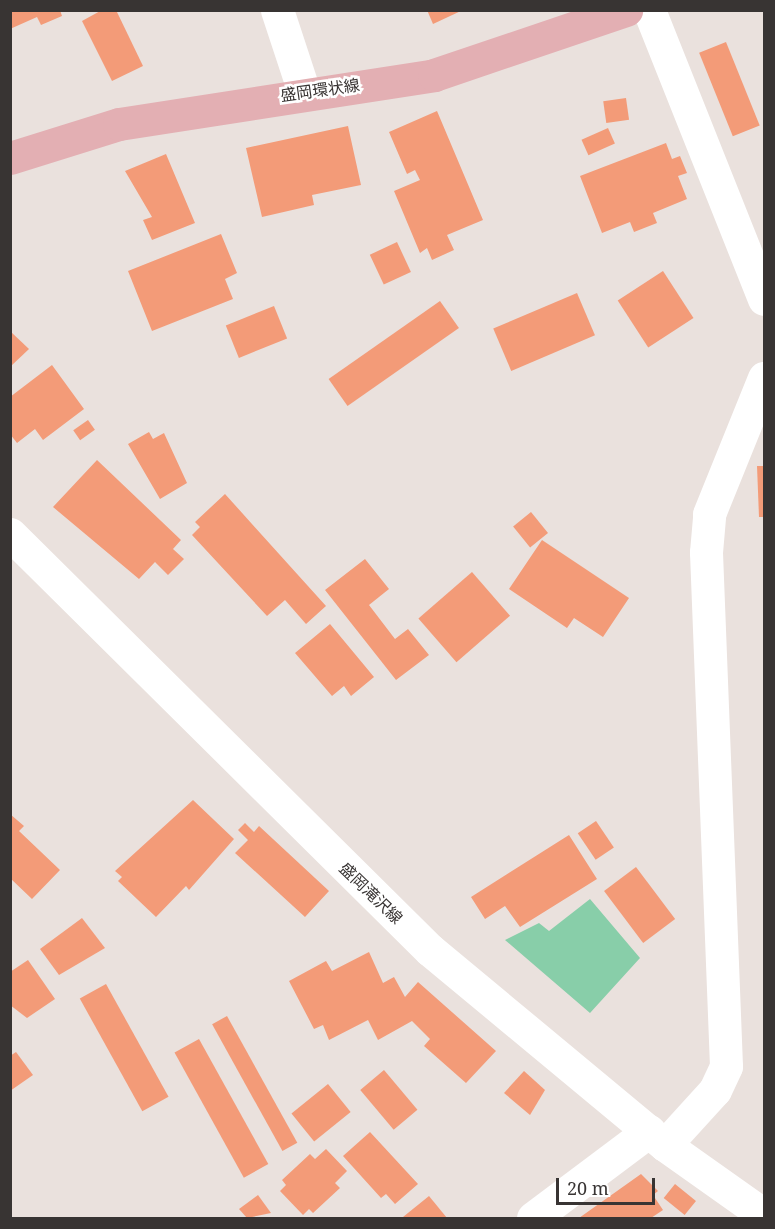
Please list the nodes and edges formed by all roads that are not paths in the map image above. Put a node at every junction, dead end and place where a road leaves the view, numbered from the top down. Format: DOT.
graph roads {
  1 [pos="277,10"];
  2 [pos="626,10"];
  3 [pos="649,10"];
  4 [pos="304,92"];
  5 [pos="10,158"];
  6 [pos="765,299"];
  7 [pos="765,378"];
  8 [pos="10,534"];
  9 [pos="657,1138"];
  10 [pos="765,1215"];
  11 [pos="533,1218"];
  1 -- 4 [label="street"];
  2 -- 4 [label="main road, 盛岡環状線"];
  3 -- 6 [label="street"];
  4 -- 5 [label="main road, 盛岡環状線"];
  7 -- 9 [label="street"];
  8 -- 9 [label="street, 盛岡滝沢線"];
  9 -- 10 [label="street, 盛岡滝沢線"];
  9 -- 11 [label="street"];
}
